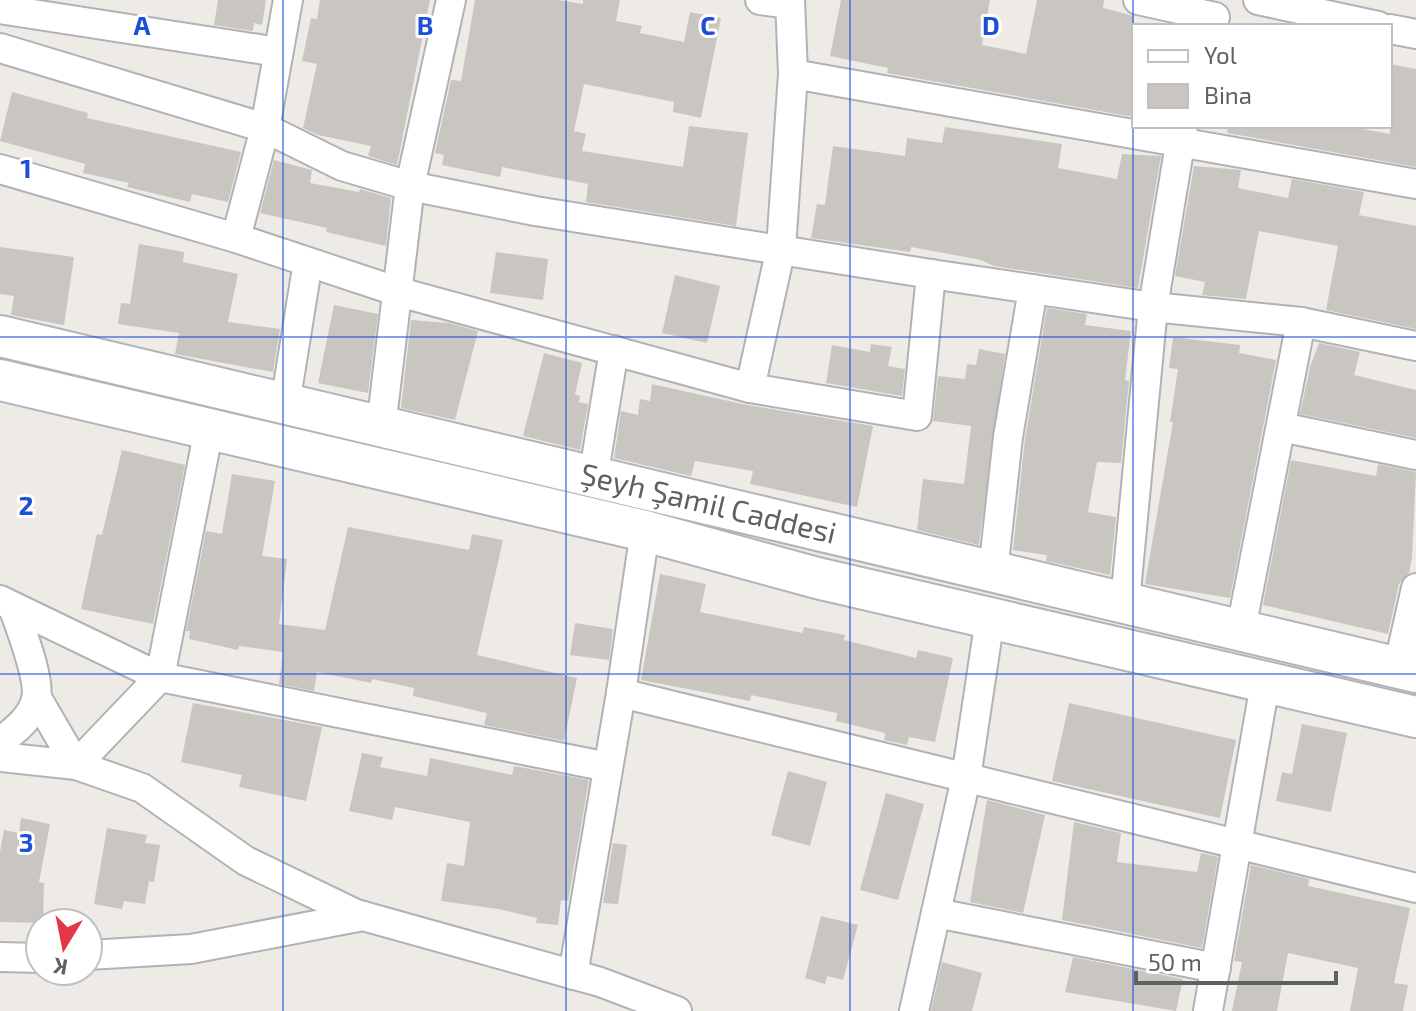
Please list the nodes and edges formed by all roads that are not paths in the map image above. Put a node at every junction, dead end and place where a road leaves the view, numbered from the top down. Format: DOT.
graph roads {
  1 [pos="288,0"];
  2 [pos="451,0"];
  3 [pos="760,0"];
  4 [pos="1138,0"];
  5 [pos="1258,0"];
  6 [pos="790,2"];
  7 [pos="0,9"];
  8 [pos="1216,14"];
  9 [pos="1369,24"];
  10 [pos="1392,29"];
  11 [pos="1416,34"];
  12 [pos="0,48"];
  13 [pos="278,52"];
  14 [pos="793,74"];
  15 [pos="1132,127"];
  16 [pos="265,128"];
  17 [pos="1141,128"];
  18 [pos="1180,134"];
  19 [pos="0,169"];
  20 [pos="1416,184"];
  21 [pos="410,186"];
  22 [pos="236,238"];
  23 [pos="781,248"];
  24 [pos="308,262"];
  25 [pos="931,274"];
  26 [pos="1033,289"];
  27 [pos="399,292"];
  28 [pos="1153,307"];
  29 [pos="1301,322"];
  30 [pos="0,336"];
  31 [pos="1416,346"];
  32 [pos="614,350"];
  33 [pos="0,380"];
  34 [pos="750,388"];
  35 [pos="285,404"];
  36 [pos="381,427"];
  37 [pos="1281,427"];
  38 [pos="209,429"];
  39 [pos="1416,455"];
  40 [pos="593,478"];
  41 [pos="645,531"];
  42 [pos="993,572"];
  43 [pos="1416,588"];
  44 [pos="1125,602"];
  45 [pos="6,603"];
  46 [pos="990,618"];
  47 [pos="1241,629"];
  48 [pos="1407,670"];
  49 [pos="160,677"];
  50 [pos="1265,684"];
  51 [pos="621,693"];
  52 [pos="37,698"];
  53 [pos="1416,717"];
  54 [pos="0,742"];
  55 [pos="0,757"];
  56 [pos="76,765"];
  57 [pos="608,767"];
  58 [pos="966,778"];
  59 [pos="1237,844"];
  60 [pos="1416,888"];
  61 [pos="936,913"];
  62 [pos="363,916"];
  63 [pos="104,954"];
  64 [pos="0,957"];
  65 [pos="24,958"];
  66 [pos="1216,968"];
  67 [pos="573,975"];
  68 [pos="677,1011"];
  69 [pos="914,1011"];
  70 [pos="1208,1011"];
  1 -- 13 [label="street"];
  2 -- 21 [label="street"];
  3 -- 6 [label="street"];
  4 -- 8 [label="street"];
  5 -- 9 [label="street"];
  6 -- 14 [label="street"];
  7 -- 13 [label="street"];
  10 -- 11 [label="street"];
  12 -- 16 [label="street"];
  13 -- 16 [label="street"];
  14 -- 15 [label="street"];
  14 -- 23 [label="street"];
  16 -- 21 [label="street"];
  16 -- 22 [label="street"];
  17 -- 18 [label="street"];
  18 -- 20 [label="street"];
  18 -- 28 [label="street"];
  19 -- 22 [label="street"];
  21 -- 23 [label="street"];
  21 -- 27 [label="street"];
  22 -- 24 [label="street"];
  23 -- 25 [label="street"];
  23 -- 34 [label="street"];
  24 -- 27 [label="street"];
  24 -- 35 [label="street"];
  25 -- 26 [label="street"];
  25 -- 34 [label="street"];
  26 -- 28 [label="street"];
  26 -- 42 [label="street"];
  27 -- 32 [label="street"];
  27 -- 36 [label="street"];
  28 -- 29 [label="street"];
  28 -- 44 [label="street"];
  29 -- 31 [label="street"];
  29 -- 37 [label="street"];
  30 -- 35 [label="main road, Şeyh Şamil Caddesi"];
  32 -- 34 [label="street"];
  32 -- 40 [label="street"];
  33 -- 38 [label="main road, Şeyh Şamil Caddesi"];
  35 -- 36 [label="main road, Şeyh Şamil Caddesi"];
  36 -- 40 [label="main road, Şeyh Şamil Caddesi"];
  37 -- 39 [label="street"];
  37 -- 47 [label="street"];
  38 -- 41 [label="main road, Şeyh Şamil Caddesi"];
  38 -- 49 [label="street"];
  40 -- 42 [label="main road, Şeyh Şamil Caddesi"];
  41 -- 46 [label="main road, Şeyh Şamil Caddesi"];
  41 -- 51 [label="street"];
  42 -- 44 [label="main road, Şeyh Şamil Caddesi"];
  43 -- 48 [label="street"];
  44 -- 47 [label="main road, Şeyh Şamil Caddesi"];
  45 -- 49 [label="street"];
  45 -- 52 [label="street"];
  46 -- 50 [label="main road, Şeyh Şamil Caddesi"];
  46 -- 58 [label="street"];
  47 -- 48 [label="main road, Şeyh Şamil Caddesi"];
  49 -- 56 [label="street"];
  49 -- 57 [label="street"];
  50 -- 53 [label="main road, Şeyh Şamil Caddesi"];
  50 -- 59 [label="street"];
  51 -- 57 [label="street"];
  51 -- 58 [label="street"];
  52 -- 54 [label="street"];
  52 -- 56 [label="street"];
  55 -- 56 [label="street"];
  56 -- 62 [label="street"];
  57 -- 67 [label="street"];
  58 -- 59 [label="street"];
  58 -- 61 [label="street"];
  59 -- 60 [label="street"];
  59 -- 66 [label="street"];
  61 -- 66 [label="street"];
  61 -- 69 [label="street"];
  62 -- 63 [label="street"];
  62 -- 67 [label="street"];
  64 -- 65 [label="street"];
  66 -- 70 [label="street"];
  67 -- 68 [label="street"];
}
